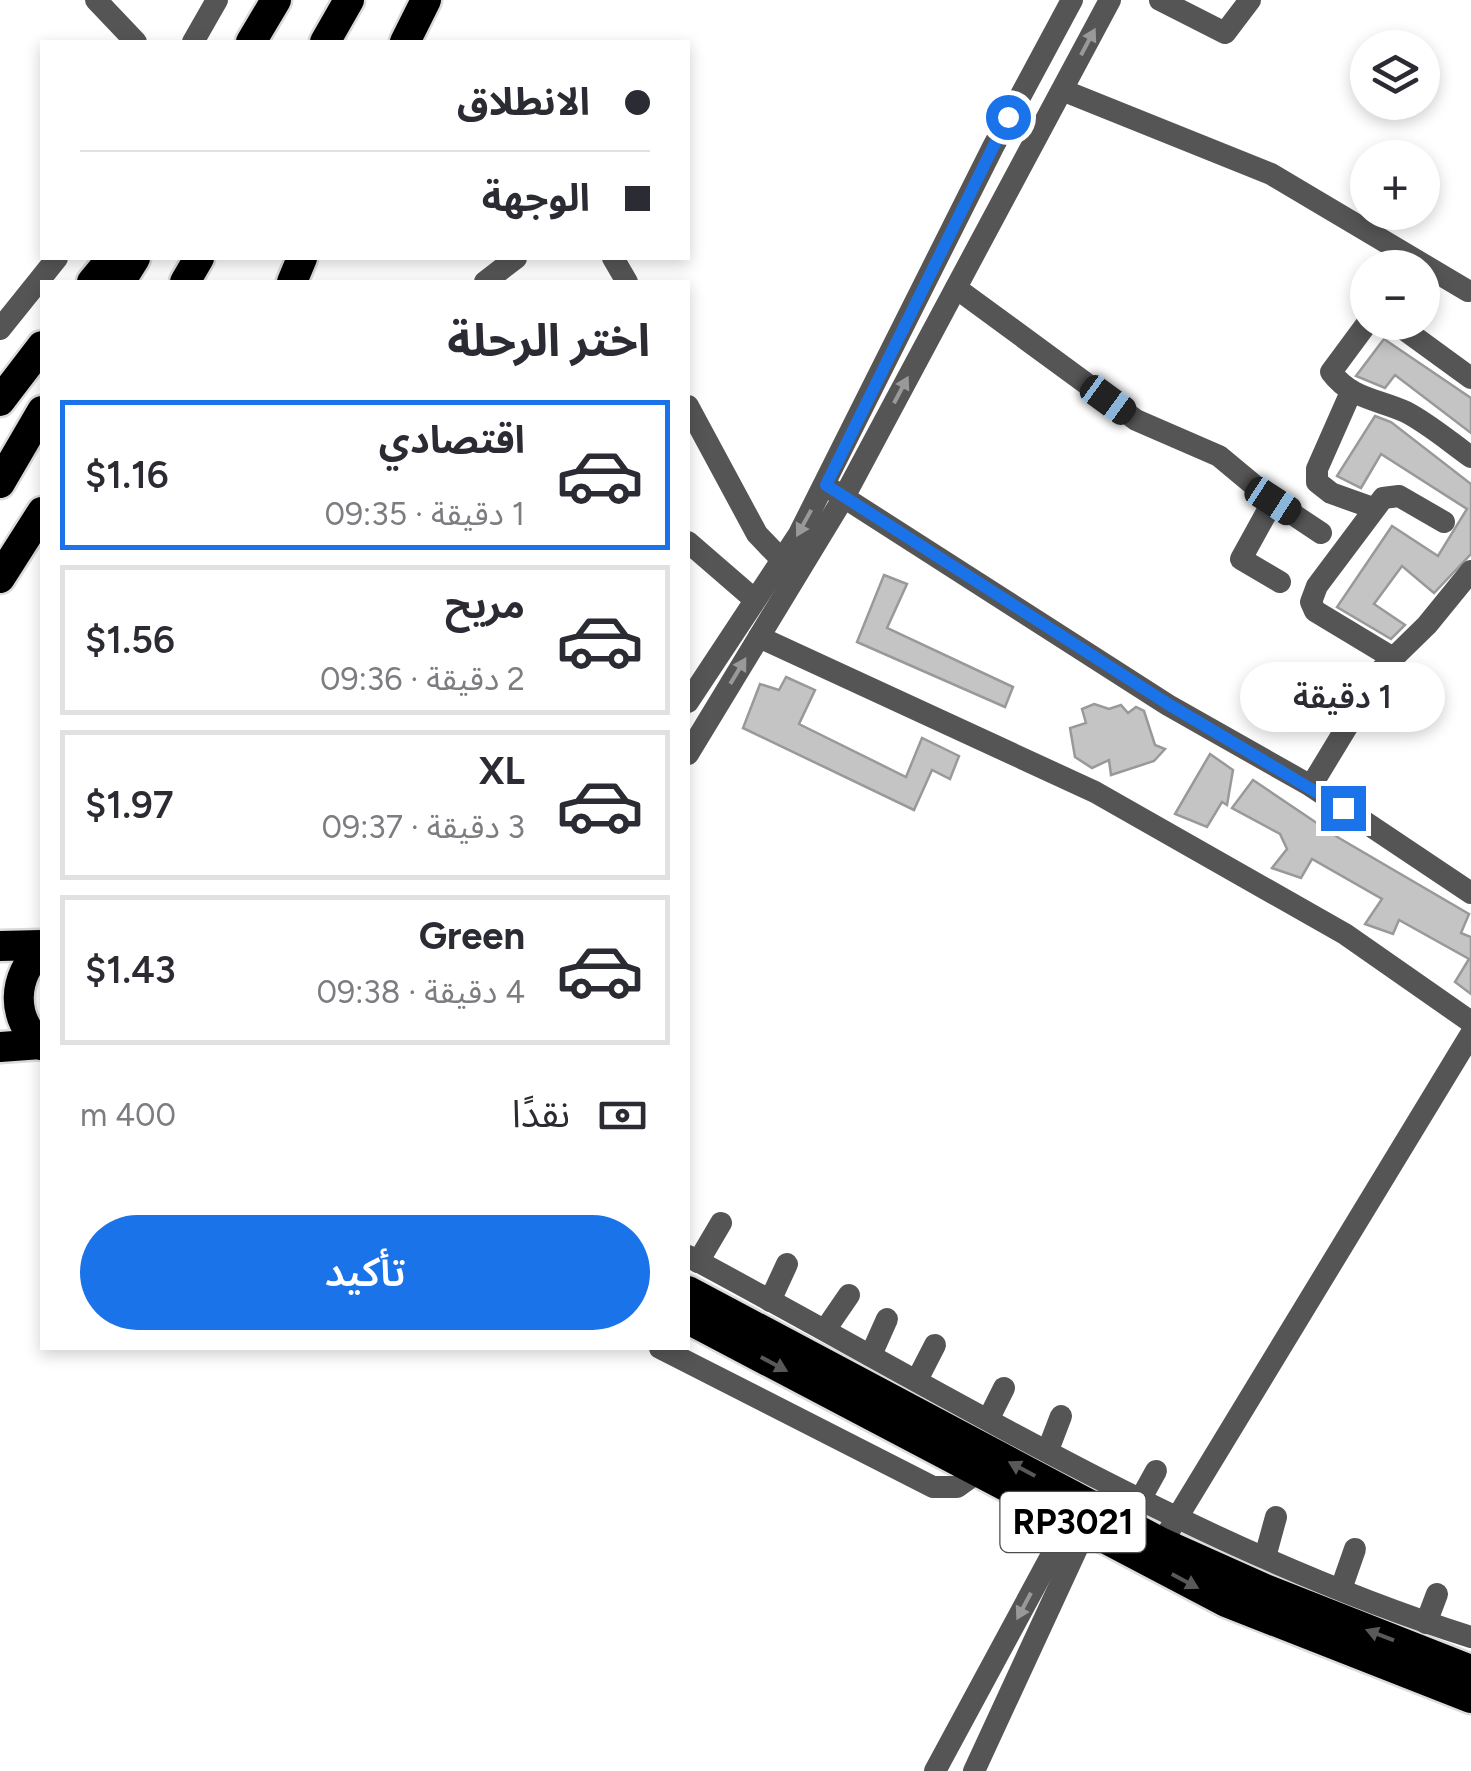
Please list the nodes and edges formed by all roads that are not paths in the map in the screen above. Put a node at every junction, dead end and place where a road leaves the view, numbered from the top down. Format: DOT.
graph roads {
  1 [pos="96,0"];
  2 [pos="217,0"];
  3 [pos="276,0"];
  4 [pos="349,0"];
  5 [pos="426,0"];
  6 [pos="1072,0"];
  7 [pos="1110,0"];
  8 [pos="1160,0"];
  9 [pos="1250,0"];
  10 [pos="134,40"];
  11 [pos="193,40"];
  12 [pos="252,40"];
  13 [pos="325,40"];
  14 [pos="406,40"];
  15 [pos="1062,90"];
  16 [pos="55,260"];
  17 [pos="110,260"];
  18 [pos="513,260"];
  19 [pos="94,280"];
  20 [pos="488,280"];
  21 [pos="956,288"];
  22 [pos="1468,292"];
  23 [pos="0,329"];
  24 [pos="1355,340"];
  25 [pos="1419,340"];
  26 [pos="40,349"];
  27 [pos="1471,378"];
  28 [pos="1351,392"];
  29 [pos="0,402"];
  30 [pos="690,410"];
  31 [pos="40,414"];
  32 [pos="1471,456"];
  33 [pos="0,482"];
  34 [pos="834,491"];
  35 [pos="1273,501"];
  36 [pos="1373,508"];
  37 [pos="40,515"];
  38 [pos="1444,522"];
  39 [pos="1321,533"];
  40 [pos="690,544"];
  41 [pos="782,560"];
  42 [pos="1471,571"];
  43 [pos="0,578"];
  44 [pos="1280,582"];
  45 [pos="755,600"];
  46 [pos="759,636"];
  47 [pos="1393,658"];
  48 [pos="690,699"];
  49 [pos="690,751"];
  50 [pos="1311,786"];
  51 [pos="1471,892"];
  52 [pos="0,946"];
  53 [pos="40,947"];
  54 [pos="40,950"];
  55 [pos="9,991"];
  56 [pos="1471,1022"];
  57 [pos="1471,1034"];
  58 [pos="40,1042"];
  59 [pos="40,1044"];
  60 [pos="0,1047"];
  61 [pos="722,1223"];
  62 [pos="693,1259"];
  63 [pos="787,1264"];
  64 [pos="690,1293"];
  65 [pos="849,1295"];
  66 [pos="770,1300"];
  67 [pos="690,1319"];
  68 [pos="888,1319"];
  69 [pos="825,1330"];
  70 [pos="935,1345"];
  71 [pos="664,1350"];
  72 [pos="872,1355"];
  73 [pos="917,1380"];
  74 [pos="1004,1388"];
  75 [pos="1061,1416"];
  76 [pos="988,1418"];
  77 [pos="1048,1450"];
  78 [pos="1156,1471"];
  79 [pos="978,1472"];
  80 [pos="1140,1500"];
  81 [pos="1276,1517"];
  82 [pos="1078,1525"];
  83 [pos="1169,1531"];
  84 [pos="1355,1549"];
  85 [pos="1265,1557"];
  86 [pos="1341,1589"];
  87 [pos="1438,1594"];
  88 [pos="1426,1622"];
  89 [pos="1471,1637"];
  90 [pos="1471,1670"];
  91 [pos="1471,1698"];
  92 [pos="935,1771"];
  93 [pos="974,1771"];
  1 -- 10 [label="street"];
  2 -- 11 [label="street"];
  3 -- 12 [label="highway"];
  4 -- 13 [label="highway"];
  5 -- 14 [label="highway"];
  6 -- 34 [label="street"];
  15 -- 7 [label="street, one-way"];
  8 -- 9 [label="street"];
  15 -- 21 [label="street"];
  15 -- 22 [label="street"];
  16 -- 23 [label="street"];
  17 -- 19 [label="highway"];
  18 -- 20 [label="street"];
  34 -- 21 [label="street, one-way"];
  21 -- 35 [label="street"];
  24 -- 28 [label="street"];
  25 -- 27 [label="street"];
  26 -- 29 [label="highway"];
  28 -- 32 [label="street"];
  28 -- 36 [label="street"];
  30 -- 41 [label="street"];
  31 -- 33 [label="highway"];
  34 -- 41 [label="street, one-way"];
  34 -- 46 [label="street"];
  34 -- 50 [label="street"];
  35 -- 39 [label="street"];
  35 -- 44 [label="street"];
  36 -- 38 [label="street"];
  36 -- 47 [label="street"];
  37 -- 43 [label="highway"];
  40 -- 45 [label="street"];
  41 -- 45 [label="street"];
  42 -- 47 [label="street"];
  45 -- 48 [label="street"];
  49 -- 46 [label="street, one-way"];
  46 -- 56 [label="street"];
  47 -- 50 [label="street"];
  50 -- 51 [label="street"];
  52 -- 53 [label="highway"];
  54 -- 55 [label="highway"];
  55 -- 58 [label="highway"];
  57 -- 83 [label="street"];
  59 -- 60 [label="highway"];
  61 -- 62 [label="street"];
  62 -- 66 [label="street"];
  63 -- 66 [label="street"];
  83 -- 64 [label="highway, RP3021, one-way"];
  65 -- 69 [label="street"];
  66 -- 69 [label="street"];
  67 -- 79 [label="highway, RP3021, one-way"];
  68 -- 72 [label="street"];
  69 -- 72 [label="street"];
  70 -- 73 [label="street"];
  71 -- 79 [label="street"];
  72 -- 73 [label="street"];
  73 -- 76 [label="street"];
  74 -- 76 [label="street"];
  75 -- 77 [label="street"];
  76 -- 77 [label="street"];
  77 -- 80 [label="street"];
  78 -- 80 [label="street"];
  79 -- 82 [label="highway, RP3021"];
  80 -- 83 [label="street"];
  81 -- 85 [label="street"];
  82 -- 91 [label="highway, RP3021, one-way"];
  82 -- 92 [label="street, one-way"];
  82 -- 93 [label="street"];
  83 -- 85 [label="street"];
  90 -- 83 [label="highway, RP3021, one-way"];
  84 -- 86 [label="street"];
  85 -- 86 [label="street"];
  86 -- 88 [label="street"];
  87 -- 88 [label="street"];
  88 -- 89 [label="street"];
}
